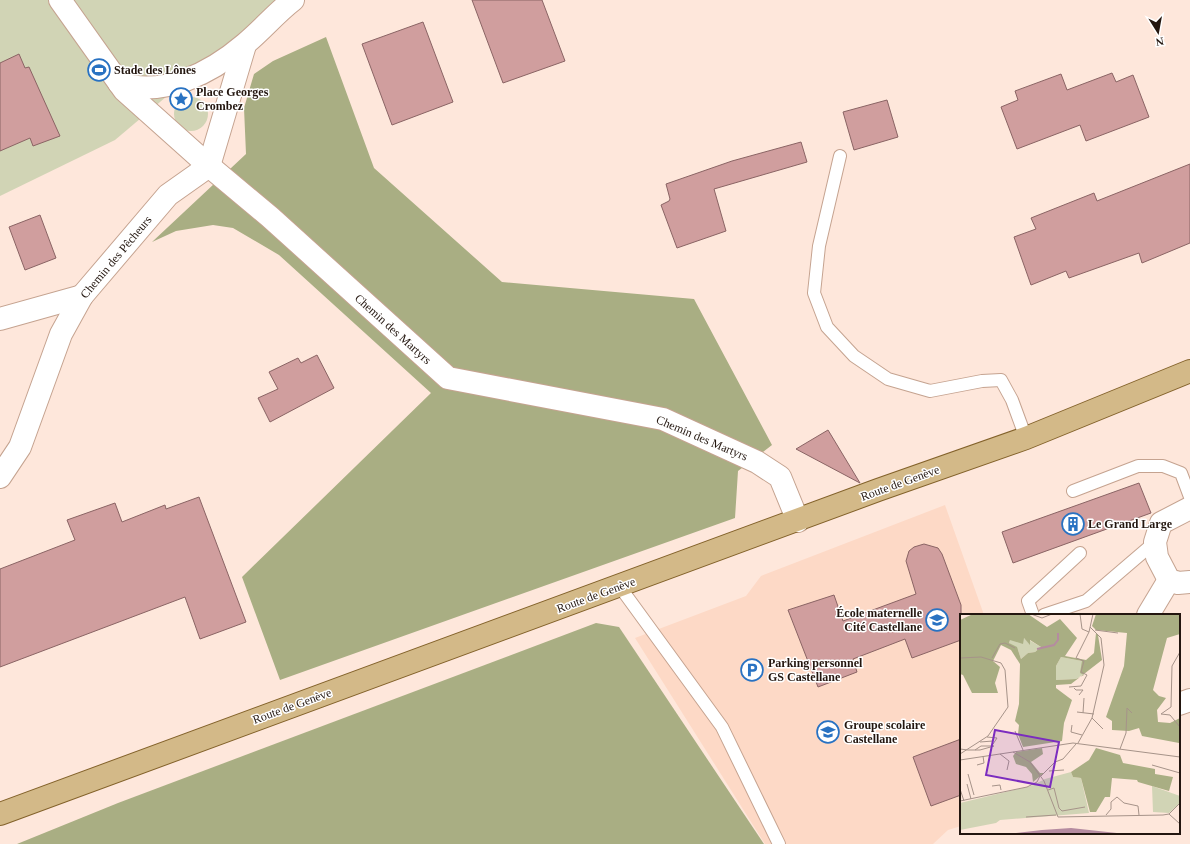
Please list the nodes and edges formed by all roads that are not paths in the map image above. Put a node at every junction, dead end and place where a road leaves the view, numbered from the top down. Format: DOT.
graph roads {
  1 [pos="60,0"];
  2 [pos="293,0"];
  3 [pos="245,45"];
  4 [pos="119,83"];
  5 [pos="840,156"];
  6 [pos="209,166"];
  7 [pos="82,296"];
  8 [pos="0,319"];
  9 [pos="1190,371"];
  10 [pos="1026,438"];
  11 [pos="0,477"];
  12 [pos="1073,491"];
  13 [pos="1190,497"];
  14 [pos="1190,508"];
  15 [pos="798,521"];
  16 [pos="1155,542"];
  17 [pos="1080,554"];
  18 [pos="1180,581"];
  19 [pos="620,587"];
  20 [pos="1033,614"];
  21 [pos="1047,614"];
  22 [pos="1149,614"];
  23 [pos="1190,700"];
  24 [pos="1180,704"];
  25 [pos="0,814"];
  26 [pos="779,844"];
  1 -- 4 [label="street, Chemin des Martyrs"];
  2 -- 3 [label="street"];
  3 -- 4 [label="street"];
  3 -- 6 [label="street"];
  4 -- 6 [label="street, Chemin des Martyrs"];
  5 -- 10 [label="lane"];
  6 -- 7 [label="street, Chemin des Pêcheurs"];
  6 -- 15 [label="street, Chemin des Martyrs"];
  7 -- 8 [label="street"];
  7 -- 11 [label="street, Chemin des Pêcheurs"];
  9 -- 10 [label="main road, Route de Genève"];
  10 -- 15 [label="main road, Route de Genève"];
  12 -- 13 [label="lane"];
  14 -- 16 [label="street"];
  15 -- 19 [label="main road, Route de Genève"];
  16 -- 18 [label="street"];
  16 -- 21 [label="lane"];
  17 -- 20 [label="lane"];
  18 -- 22 [label="street"];
  19 -- 25 [label="main road, Route de Genève"];
  19 -- 26 [label="lane"];
  23 -- 24 [label="street"];
}
